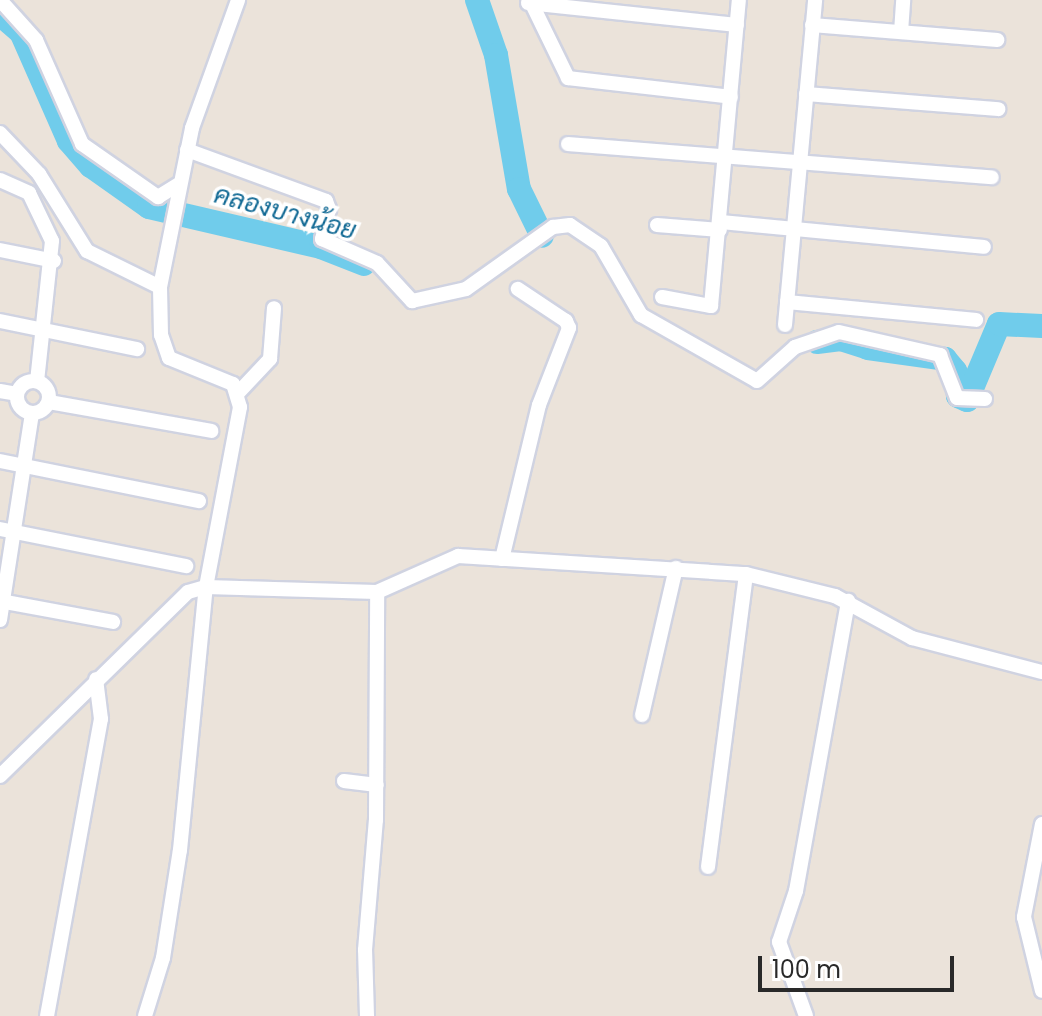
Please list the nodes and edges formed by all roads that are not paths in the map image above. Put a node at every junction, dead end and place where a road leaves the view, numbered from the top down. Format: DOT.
graph roads {
  1 [pos="0,0"];
  2 [pos="238,0"];
  3 [pos="739,0"];
  4 [pos="815,0"];
  5 [pos="903,0"];
  6 [pos="529,2"];
  7 [pos="737,25"];
  8 [pos="812,25"];
  9 [pos="901,32"];
  10 [pos="997,40"];
  11 [pos="806,94"];
  12 [pos="731,97"];
  13 [pos="998,109"];
  14 [pos="0,133"];
  15 [pos="568,144"];
  16 [pos="187,150"];
  17 [pos="727,157"];
  18 [pos="799,163"];
  19 [pos="992,177"];
  20 [pos="0,180"];
  21 [pos="176,189"];
  22 [pos="657,225"];
  23 [pos="721,226"];
  24 [pos="793,229"];
  25 [pos="984,247"];
  26 [pos="0,250"];
  27 [pos="54,261"];
  28 [pos="160,287"];
  29 [pos="518,289"];
  30 [pos="662,297"];
  31 [pos="787,302"];
  32 [pos="274,308"];
  33 [pos="976,320"];
  34 [pos="0,321"];
  35 [pos="785,325"];
  36 [pos="43,329"];
  37 [pos="137,349"];
  38 [pos="37,381"];
  39 [pos="0,391"];
  40 [pos="238,393"];
  41 [pos="17,394"];
  42 [pos="985,399"];
  43 [pos="49,402"];
  44 [pos="32,413"];
  45 [pos="211,431"];
  46 [pos="0,461"];
  47 [pos="27,466"];
  48 [pos="199,501"];
  49 [pos="0,529"];
  50 [pos="17,532"];
  51 [pos="502,559"];
  52 [pos="186,566"];
  53 [pos="676,568"];
  54 [pos="746,574"];
  55 [pos="206,587"];
  56 [pos="377,592"];
  57 [pos="2,601"];
  58 [pos="848,601"];
  59 [pos="0,620"];
  60 [pos="113,622"];
  61 [pos="1042,672"];
  62 [pos="96,679"];
  63 [pos="642,715"];
  64 [pos="0,776"];
  65 [pos="344,781"];
  66 [pos="377,785"];
  67 [pos="1042,824"];
  68 [pos="708,867"];
  69 [pos="1042,991"];
  70 [pos="47,1016"];
  71 [pos="145,1016"];
  72 [pos="367,1016"];
  73 [pos="806,1016"];
  1 -- 21 [label="street"];
  2 -- 16 [label="street"];
  3 -- 7 [label="street"];
  4 -- 8 [label="street"];
  5 -- 9 [label="street"];
  6 -- 7 [label="street"];
  6 -- 12 [label="street"];
  7 -- 12 [label="street"];
  8 -- 9 [label="street"];
  8 -- 11 [label="street"];
  9 -- 10 [label="street"];
  11 -- 13 [label="street"];
  11 -- 18 [label="street"];
  12 -- 17 [label="street"];
  14 -- 28 [label="street"];
  15 -- 17 [label="street"];
  16 -- 21 [label="street"];
  16 -- 42 [label="street"];
  17 -- 18 [label="street"];
  17 -- 23 [label="street"];
  18 -- 19 [label="street"];
  18 -- 24 [label="street"];
  20 -- 27 [label="street"];
  21 -- 28 [label="street"];
  22 -- 23 [label="street"];
  23 -- 24 [label="street"];
  23 -- 30 [label="street"];
  24 -- 25 [label="street"];
  24 -- 31 [label="street"];
  26 -- 27 [label="street"];
  27 -- 36 [label="street"];
  28 -- 40 [label="street"];
  29 -- 51 [label="street"];
  31 -- 33 [label="street"];
  31 -- 35 [label="street"];
  32 -- 40 [label="street"];
  34 -- 36 [label="street"];
  36 -- 37 [label="street"];
  36 -- 38 [label="street"];
  38 -- 41 [label="street"];
  38 -- 43 [label="street"];
  39 -- 41 [label="street"];
  40 -- 55 [label="street"];
  41 -- 44 [label="street"];
  43 -- 44 [label="street"];
  43 -- 45 [label="street"];
  44 -- 47 [label="street"];
  46 -- 47 [label="street"];
  47 -- 48 [label="street"];
  47 -- 50 [label="street"];
  49 -- 50 [label="street"];
  50 -- 52 [label="street"];
  50 -- 57 [label="street"];
  51 -- 53 [label="street"];
  51 -- 56 [label="street"];
  53 -- 54 [label="street"];
  53 -- 63 [label="street"];
  54 -- 58 [label="street"];
  54 -- 68 [label="street"];
  55 -- 56 [label="street"];
  55 -- 62 [label="street"];
  55 -- 71 [label="street"];
  56 -- 66 [label="street"];
  57 -- 59 [label="street"];
  57 -- 60 [label="street"];
  58 -- 61 [label="street"];
  58 -- 73 [label="street"];
  62 -- 64 [label="street"];
  62 -- 70 [label="street"];
  65 -- 66 [label="street"];
  66 -- 72 [label="street"];
  67 -- 69 [label="street"];
}
